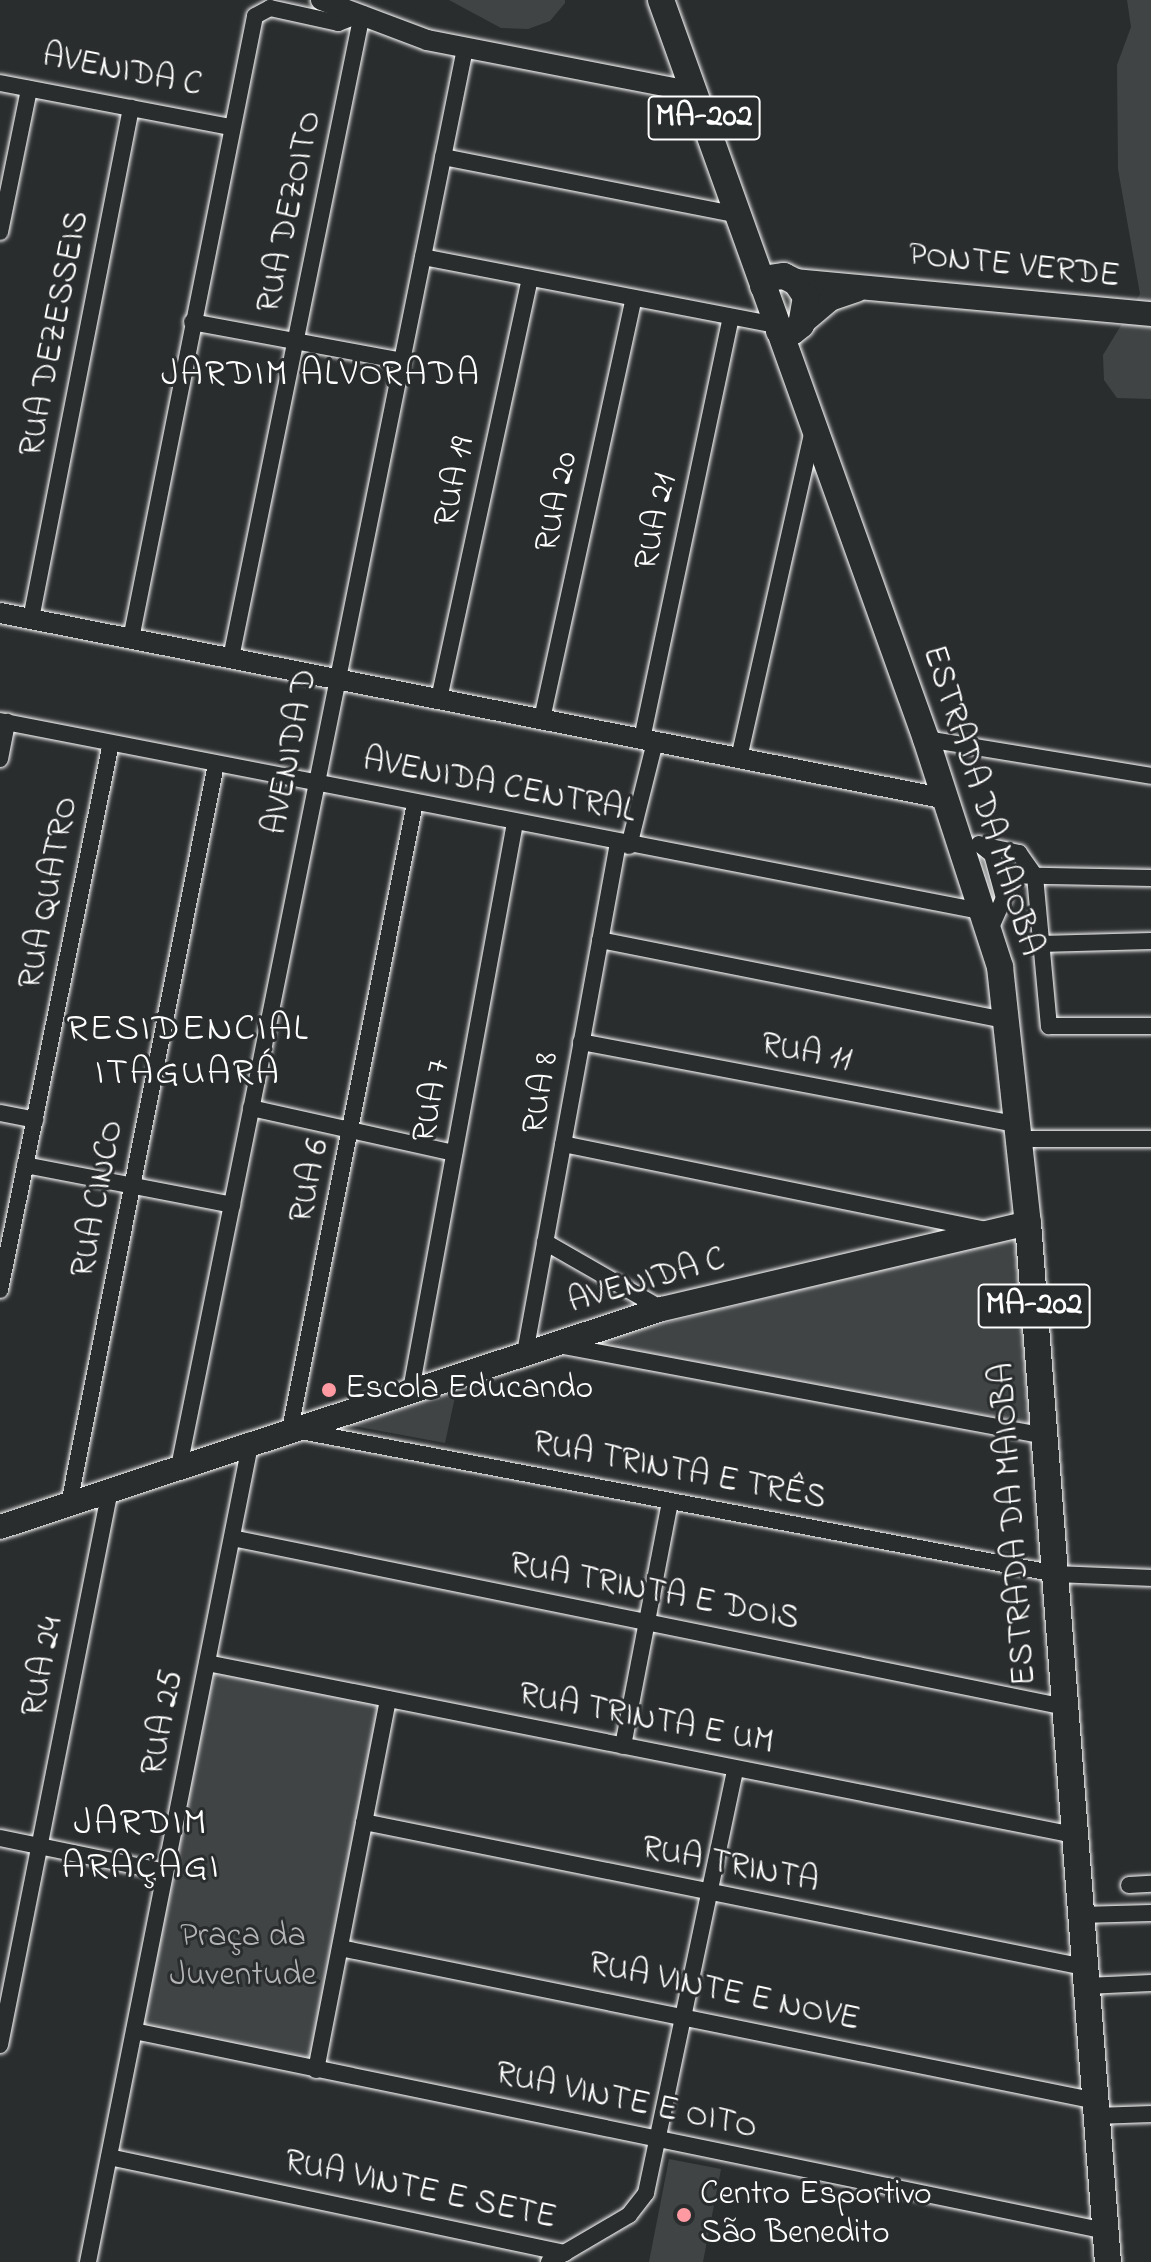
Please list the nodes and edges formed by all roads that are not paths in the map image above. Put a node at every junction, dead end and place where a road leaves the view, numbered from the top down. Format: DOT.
graph roads {
  1 [pos="321,0"];
  2 [pos="661,0"];
  3 [pos="362,14"];
  4 [pos="465,49"];
  5 [pos="0,83"];
  6 [pos="29,89"];
  7 [pos="695,92"];
  8 [pos="131,108"];
  9 [pos="231,127"];
  10 [pos="443,157"];
  11 [pos="742,226"];
  12 [pos="0,232"];
  13 [pos="423,257"];
  14 [pos="530,278"];
  15 [pos="780,281"];
  16 [pos="870,287"];
  17 [pos="634,298"];
  18 [pos="1143,313"];
  19 [pos="731,317"];
  20 [pos="192,322"];
  21 [pos="790,326"];
  22 [pos="295,341"];
  23 [pos="402,361"];
  24 [pos="814,427"];
  25 [pos="0,613"];
  26 [pos="31,619"];
  27 [pos="131,639"];
  28 [pos="231,658"];
  29 [pos="338,679"];
  30 [pos="439,699"];
  31 [pos="542,719"];
  32 [pos="4,722"];
  33 [pos="926,739"];
  34 [pos="648,740"];
  35 [pos="111,743"];
  36 [pos="739,758"];
  37 [pos="0,759"];
  38 [pos="216,764"];
  39 [pos="1151,776"];
  40 [pos="317,784"];
  41 [pos="947,799"];
  42 [pos="415,803"];
  43 [pos="515,823"];
  44 [pos="624,844"];
  45 [pos="974,844"];
  46 [pos="998,875"];
  47 [pos="1035,876"];
  48 [pos="1151,878"];
  49 [pos="988,921"];
  50 [pos="600,940"];
  51 [pos="1151,941"];
  52 [pos="1040,944"];
  53 [pos="1010,1021"];
  54 [pos="1151,1026"];
  55 [pos="581,1042"];
  56 [pos="251,1108"];
  57 [pos="0,1113"];
  58 [pos="35,1120"];
  59 [pos="352,1131"];
  60 [pos="1020,1132"];
  61 [pos="1151,1139"];
  62 [pos="563,1144"];
  63 [pos="454,1153"];
  64 [pos="25,1165"];
  65 [pos="132,1186"];
  66 [pos="232,1205"];
  67 [pos="920,1213"];
  68 [pos="1028,1223"];
  69 [pos="991,1232"];
  70 [pos="545,1242"];
  71 [pos="943,1243"];
  72 [pos="0,1290"];
  73 [pos="662,1309"];
  74 [pos="553,1344"];
  75 [pos="525,1353"];
  76 [pos="411,1390"];
  77 [pos="290,1429"];
  78 [pos="1044,1436"];
  79 [pos="252,1437"];
  80 [pos="180,1461"];
  81 [pos="110,1490"];
  82 [pos="70,1497"];
  83 [pos="670,1501"];
  84 [pos="0,1517"];
  85 [pos="0,1527"];
  86 [pos="232,1538"];
  87 [pos="1057,1574"];
  88 [pos="1151,1578"];
  89 [pos="648,1622"];
  90 [pos="207,1663"];
  91 [pos="388,1699"];
  92 [pos="1065,1707"];
  93 [pos="623,1746"];
  94 [pos="735,1770"];
  95 [pos="364,1822"];
  96 [pos="1074,1835"];
  97 [pos="0,1838"];
  98 [pos="39,1846"];
  99 [pos="165,1872"];
  100 [pos="1151,1884"];
  101 [pos="1129,1885"];
  102 [pos="709,1892"];
  103 [pos="1151,1913"];
  104 [pos="1080,1915"];
  105 [pos="340,1948"];
  106 [pos="1085,1976"];
  107 [pos="1151,1983"];
  108 [pos="684,2014"];
  109 [pos="134,2031"];
  110 [pos="0,2045"];
  111 [pos="316,2070"];
  112 [pos="1096,2108"];
  113 [pos="1151,2114"];
  114 [pos="658,2140"];
  115 [pos="109,2157"];
  116 [pos="1106,2231"];
  117 [pos="565,2253"];
  118 [pos="88,2262"];
  119 [pos="549,2262"];
  120 [pos="1108,2262"];
  1 -- 3 [label="street"];
  2 -- 7 [label="main road, MA-202"];
  3 -- 4 [label="street"];
  3 -- 9 [label="street"];
  3 -- 22 [label="street, RUA DEZOITO"];
  4 -- 7 [label="street"];
  4 -- 10 [label="street, AVENIDA D"];
  5 -- 6 [label="street, AVENIDA C"];
  6 -- 8 [label="street, AVENIDA C"];
  6 -- 12 [label="street"];
  7 -- 11 [label="main road, MA-202"];
  8 -- 9 [label="street, AVENIDA C"];
  8 -- 26 [label="street, RUA DEZESSEIS"];
  9 -- 20 [label="street"];
  10 -- 11 [label="street"];
  10 -- 13 [label="street, AVENIDA D"];
  11 -- 15 [label="main road, MA-202"];
  13 -- 14 [label="street"];
  13 -- 23 [label="street, AVENIDA D"];
  14 -- 17 [label="street"];
  14 -- 30 [label="street, RUA 19"];
  15 -- 16 [label="main road, PONTE VERDE"];
  15 -- 21 [label="main road, MA-202"];
  15 -- 21 [label="main road, MA-202"];
  16 -- 18 [label="main road, PONTE VERDE"];
  16 -- 21 [label="main road, PONTE VERDE"];
  17 -- 19 [label="street"];
  17 -- 31 [label="street, RUA 20"];
  19 -- 21 [label="street"];
  19 -- 34 [label="street, RUA 21"];
  20 -- 22 [label="street"];
  20 -- 27 [label="street"];
  21 -- 24 [label="main road, ESTRADA DA MAIOBA / MA-202"];
  22 -- 23 [label="street"];
  22 -- 28 [label="street, RUA DEZOITO"];
  23 -- 29 [label="street, AVENIDA D"];
  24 -- 33 [label="main road, ESTRADA DA MAIOBA / MA-202"];
  24 -- 36 [label="street"];
  25 -- 26 [label="street"];
  26 -- 27 [label="street"];
  27 -- 28 [label="street"];
  28 -- 29 [label="street"];
  29 -- 30 [label="street"];
  29 -- 40 [label="street, AVENIDA D"];
  30 -- 31 [label="street"];
  31 -- 34 [label="street"];
  32 -- 35 [label="street, AVENIDA CENTRAL"];
  32 -- 37 [label="street"];
  33 -- 39 [label="street"];
  33 -- 41 [label="main road, ESTRADA DA MAIOBA / MA-202"];
  34 -- 36 [label="street"];
  34 -- 44 [label="street, RUA 8"];
  35 -- 38 [label="street, AVENIDA CENTRAL"];
  35 -- 58 [label="street, RUA QUATRO"];
  36 -- 41 [label="street"];
  38 -- 40 [label="street, AVENIDA CENTRAL"];
  38 -- 65 [label="street, RUA CINCO"];
  40 -- 42 [label="street, AVENIDA CENTRAL"];
  40 -- 56 [label="street, AVENIDA D"];
  41 -- 45 [label="main road, ESTRADA DA MAIOBA / MA-202"];
  42 -- 43 [label="street, AVENIDA CENTRAL"];
  42 -- 59 [label="street, RUA 6"];
  43 -- 44 [label="street, AVENIDA CENTRAL"];
  43 -- 63 [label="street, RUA 7"];
  44 -- 49 [label="street, AVENIDA CENTRAL"];
  44 -- 50 [label="street, RUA 8"];
  45 -- 46 [label="street"];
  45 -- 47 [label="street"];
  45 -- 49 [label="main road, ESTRADA DA MAIOBA / MA-202"];
  46 -- 47 [label="street"];
  46 -- 49 [label="street"];
  47 -- 48 [label="street"];
  47 -- 52 [label="street"];
  49 -- 53 [label="main road, ESTRADA DA MAIOBA / MA-202"];
  50 -- 53 [label="street"];
  50 -- 55 [label="street, RUA 8"];
  51 -- 52 [label="street"];
  52 -- 54 [label="street"];
  53 -- 60 [label="main road, ESTRADA DA MAIOBA / MA-202"];
  55 -- 60 [label="street, RUA 11"];
  55 -- 62 [label="street, RUA 8"];
  56 -- 59 [label="street"];
  56 -- 66 [label="street, AVENIDA D"];
  57 -- 58 [label="street"];
  58 -- 64 [label="street, RUA QUATRO"];
  59 -- 63 [label="street"];
  59 -- 77 [label="street, RUA 6"];
  60 -- 61 [label="street, RUA 11"];
  60 -- 68 [label="main road, ESTRADA DA MAIOBA / MA-202"];
  62 -- 67 [label="street"];
  62 -- 70 [label="street, RUA 8"];
  63 -- 76 [label="street, RUA 7"];
  64 -- 65 [label="street"];
  64 -- 72 [label="street, RUA QUATRO"];
  65 -- 66 [label="street"];
  65 -- 82 [label="street, RUA CINCO"];
  66 -- 80 [label="street, AVENIDA D"];
  67 -- 69 [label="street"];
  67 -- 71 [label="street"];
  68 -- 69 [label="main road, AVENIDA C"];
  68 -- 78 [label="main road, ESTRADA DA MAIOBA / MA-202"];
  69 -- 71 [label="main road, AVENIDA C"];
  70 -- 73 [label="street"];
  70 -- 75 [label="street, RUA 8"];
  71 -- 73 [label="main road, AVENIDA C"];
  73 -- 74 [label="main road, AVENIDA C"];
  74 -- 75 [label="main road, AVENIDA C"];
  74 -- 78 [label="street"];
  75 -- 76 [label="main road, AVENIDA C"];
  76 -- 77 [label="main road, AVENIDA C"];
  77 -- 79 [label="main road, AVENIDA C"];
  77 -- 83 [label="street, RUA TRINTA E TRÊS"];
  78 -- 87 [label="main road, ESTRADA DA MAIOBA / MA-202"];
  79 -- 80 [label="main road, AVENIDA C"];
  79 -- 86 [label="street, RUA 25"];
  80 -- 81 [label="main road, AVENIDA C"];
  80 -- 82 [label="main road, AVENIDA C"];
  81 -- 82 [label="main road, AVENIDA C"];
  81 -- 98 [label="street, RUA 24"];
  82 -- 84 [label="main road, AVENIDA C"];
  82 -- 85 [label="main road, AVENIDA C"];
  83 -- 87 [label="street, RUA TRINTA E TRÊS"];
  83 -- 89 [label="street"];
  86 -- 89 [label="street, RUA TRINTA E DOIS"];
  86 -- 90 [label="street, RUA 25"];
  87 -- 88 [label="street, RUA TRINTA E TRÊS"];
  87 -- 92 [label="main road, ESTRADA DA MAIOBA / MA-202"];
  89 -- 92 [label="street, RUA TRINTA E DOIS"];
  89 -- 93 [label="street"];
  90 -- 91 [label="street, RUA TRINTA E UM"];
  90 -- 99 [label="street, RUA 25"];
  91 -- 93 [label="street, RUA TRINTA E UM"];
  91 -- 95 [label="street"];
  92 -- 96 [label="main road, ESTRADA DA MAIOBA / MA-202"];
  93 -- 94 [label="street, RUA TRINTA E UM"];
  94 -- 96 [label="street, RUA TRINTA E UM"];
  94 -- 102 [label="street, RUA VINTE E SETE"];
  95 -- 102 [label="street, RUA TRINTA"];
  95 -- 105 [label="street"];
  96 -- 104 [label="main road, ESTRADA DA MAIOBA / MA-202"];
  97 -- 98 [label="street"];
  98 -- 99 [label="street"];
  98 -- 110 [label="street, RUA 24"];
  99 -- 109 [label="street, RUA 25"];
  100 -- 101 [label="street"];
  102 -- 106 [label="street, RUA TRINTA"];
  102 -- 108 [label="street, RUA VINTE E SETE"];
  103 -- 104 [label="street"];
  104 -- 106 [label="main road, ESTRADA DA MAIOBA / MA-202"];
  105 -- 108 [label="street, RUA VINTE E NOVE"];
  105 -- 111 [label="street"];
  106 -- 107 [label="street, RUA TRINTA"];
  106 -- 112 [label="main road, ESTRADA DA MAIOBA / MA-202"];
  108 -- 112 [label="street, RUA VINTE E NOVE"];
  108 -- 114 [label="street, RUA VINTE E SETE"];
  109 -- 111 [label="street, RUA VINTE E OITO"];
  109 -- 115 [label="street, RUA 25"];
  111 -- 114 [label="street, RUA VINTE E OITO"];
  112 -- 113 [label="street, RUA VINTE E NOVE"];
  112 -- 116 [label="main road, ESTRADA DA MAIOBA / MA-202"];
  114 -- 116 [label="street, RUA VINTE E OITO"];
  114 -- 117 [label="street, RUA VINTE E SETE"];
  115 -- 117 [label="street, RUA VINTE E SETE"];
  115 -- 118 [label="street, RUA 25"];
  116 -- 120 [label="main road, ESTRADA DA MAIOBA / MA-202"];
  117 -- 119 [label="street"];
}
